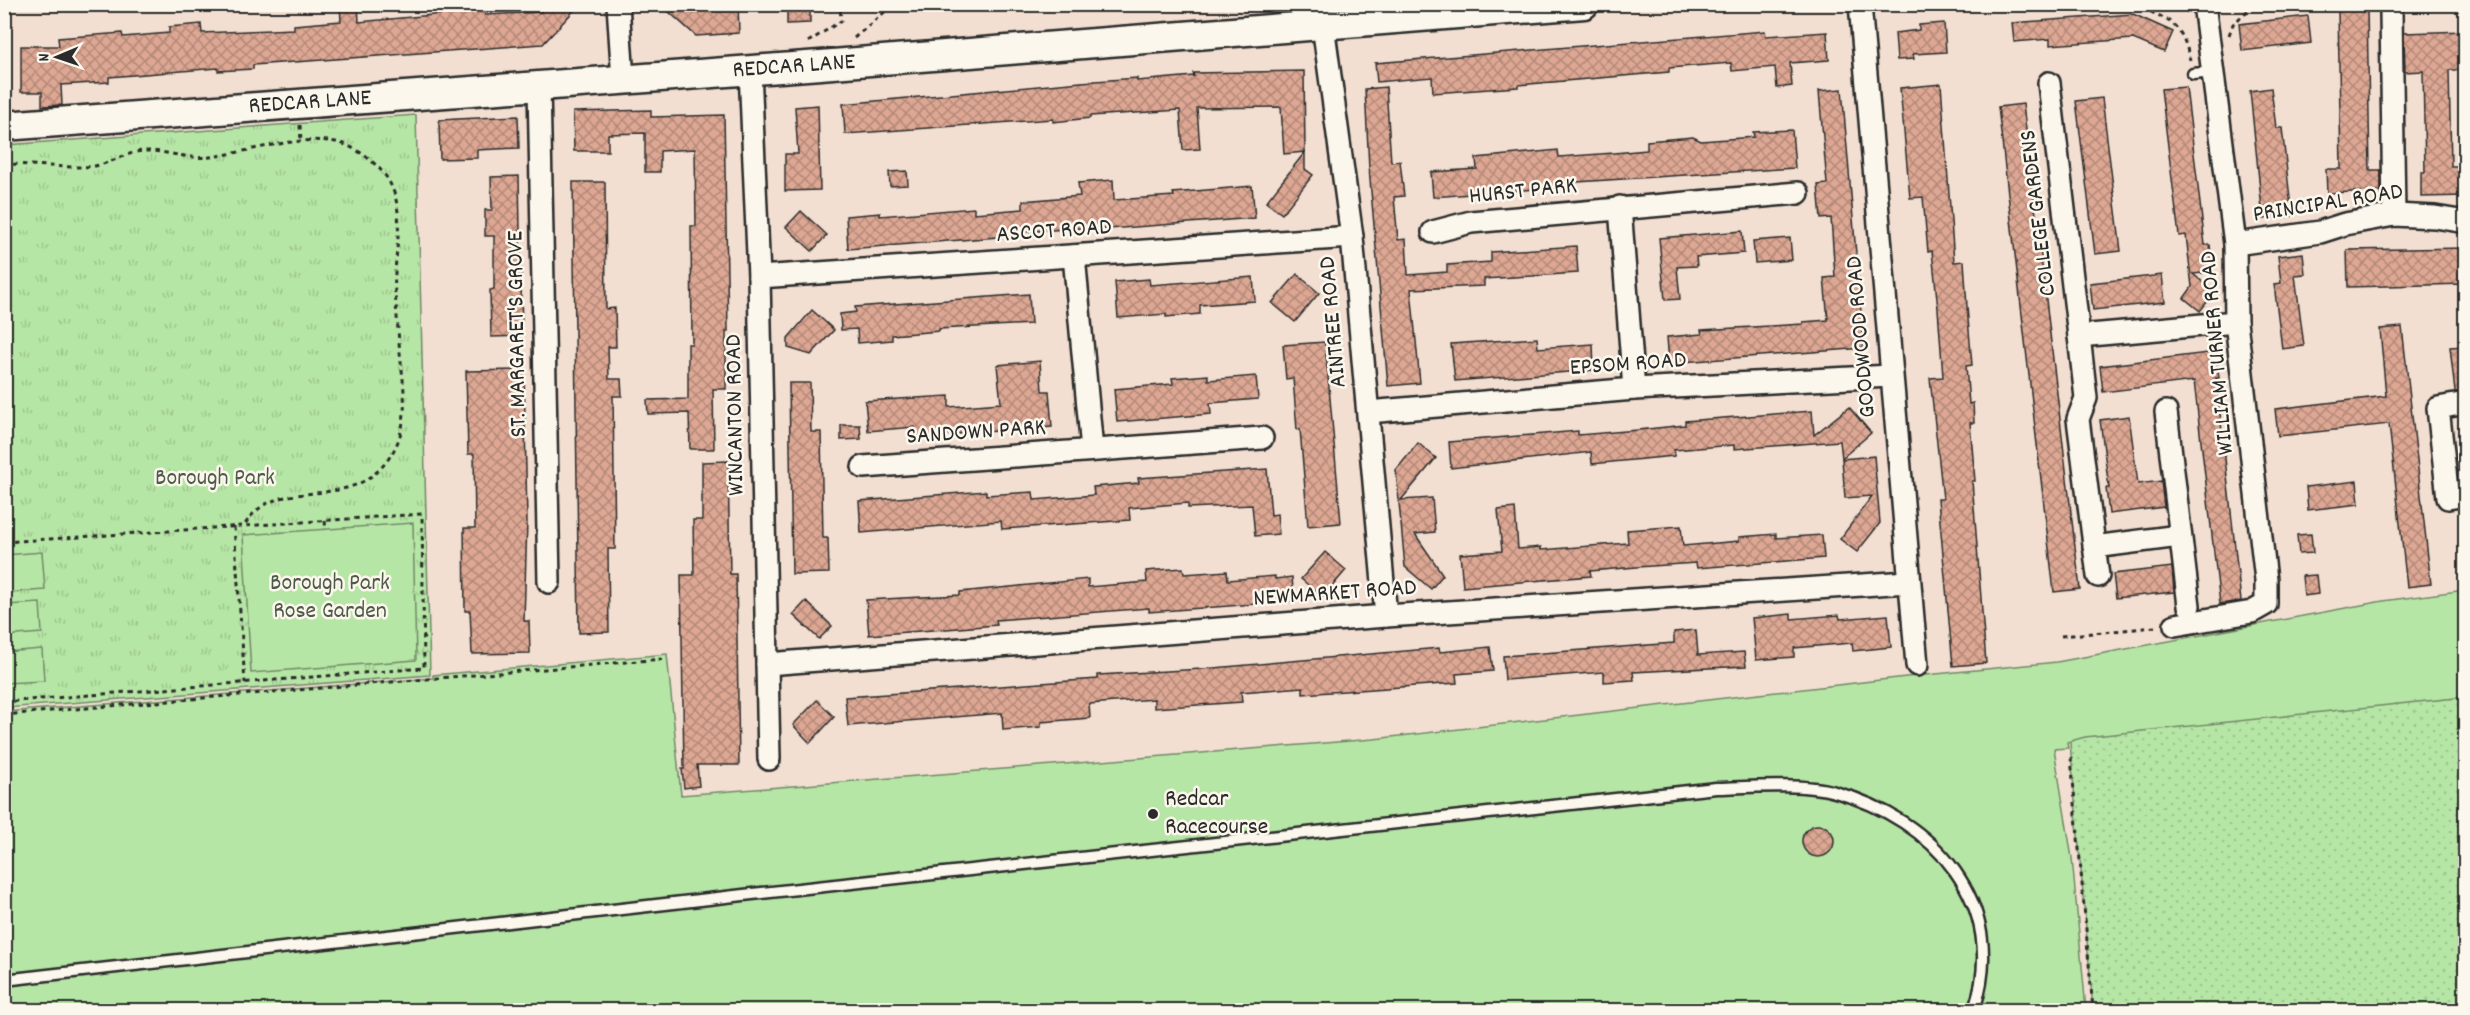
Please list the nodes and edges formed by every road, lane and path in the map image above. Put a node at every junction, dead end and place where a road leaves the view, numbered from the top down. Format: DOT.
graph roads {
  1 [pos="618,4"];
  2 [pos="840,4"];
  3 [pos="894,4"];
  4 [pos="1584,4"];
  5 [pos="1860,4"];
  6 [pos="2133,4"];
  7 [pos="2204,4"];
  8 [pos="2254,6"];
  9 [pos="2385,8"];
  10 [pos="1323,25"];
  11 [pos="852,41"];
  12 [pos="801,66"];
  13 [pos="750,70"];
  14 [pos="2203,73"];
  15 [pos="623,80"];
  16 [pos="2049,83"];
  17 [pos="539,86"];
  18 [pos="4,126"];
  19 [pos="4,164"];
  20 [pos="1798,193"];
  21 [pos="1620,207"];
  22 [pos="2394,215"];
  23 [pos="2466,222"];
  24 [pos="1433,232"];
  25 [pos="1352,237"];
  26 [pos="2235,244"];
  27 [pos="1074,256"];
  28 [pos="759,277"];
  29 [pos="2236,322"];
  30 [pos="2079,336"];
  31 [pos="1891,376"];
  32 [pos="1634,389"];
  33 [pos="2466,403"];
  34 [pos="1368,411"];
  35 [pos="2166,412"];
  36 [pos="1262,438"];
  37 [pos="1092,450"];
  38 [pos="863,467"];
  39 [pos="2466,495"];
  40 [pos="325,521"];
  41 [pos="243,526"];
  42 [pos="234,527"];
  43 [pos="326,530"];
  44 [pos="2180,536"];
  45 [pos="4,542"];
  46 [pos="2094,547"];
  47 [pos="2098,576"];
  48 [pos="549,582"];
  49 [pos="1908,582"];
  50 [pos="2190,606"];
  51 [pos="1386,616"];
  52 [pos="2175,625"];
  53 [pos="2061,636"];
  54 [pos="662,659"];
  55 [pos="767,664"];
  56 [pos="1917,665"];
  57 [pos="245,683"];
  58 [pos="4,702"];
  59 [pos="4,715"];
  60 [pos="2071,757"];
  61 [pos="769,759"];
  62 [pos="4,980"];
  63 [pos="1974,1011"];
  64 [pos="2092,1011"];
  1 -- 15 [label="street"];
  2 -- 12 [label="path"];
  3 -- 11 [label="path"];
  4 -- 10 [label="main road, REDCAR LANE"];
  5 -- 31 [label="street, GOODWOOD ROAD"];
  6 -- 14 [label="path"];
  7 -- 14 [label="street, WILLIAM TURNER ROAD"];
  8 -- 9 [label="path"];
  9 -- 22 [label="street"];
  10 -- 12 [label="main road, REDCAR LANE"];
  10 -- 25 [label="street, AINTREE ROAD"];
  12 -- 13 [label="main road, REDCAR LANE"];
  13 -- 15 [label="main road, REDCAR LANE"];
  13 -- 28 [label="street, WINCANTON ROAD"];
  14 -- 26 [label="street, WILLIAM TURNER ROAD"];
  15 -- 17 [label="main road, REDCAR LANE"];
  16 -- 30 [label="street, COLLEGE GARDENS"];
  17 -- 18 [label="main road, REDCAR LANE"];
  17 -- 48 [label="street, ST. MARGARET'S GROVE"];
  19 -- 41 [label="path"];
  20 -- 21 [label="street, HURST PARK"];
  21 -- 24 [label="street, HURST PARK"];
  21 -- 32 [label="street"];
  22 -- 23 [label="street, PRINCIPAL ROAD"];
  22 -- 26 [label="street, PRINCIPAL ROAD"];
  25 -- 27 [label="street, ASCOT ROAD"];
  25 -- 34 [label="street, AINTREE ROAD"];
  26 -- 29 [label="street, WILLIAM TURNER ROAD"];
  27 -- 28 [label="street, ASCOT ROAD"];
  27 -- 37 [label="street"];
  28 -- 55 [label="street, WINCANTON ROAD"];
  29 -- 30 [label="street"];
  29 -- 52 [label="street, WILLIAM TURNER ROAD"];
  30 -- 46 [label="street, COLLEGE GARDENS"];
  31 -- 32 [label="street, EPSOM ROAD"];
  31 -- 49 [label="street, GOODWOOD ROAD"];
  32 -- 34 [label="street, EPSOM ROAD"];
  33 -- 39 [label="street"];
  34 -- 51 [label="street, AINTREE ROAD"];
  35 -- 44 [label="street"];
  36 -- 37 [label="street, SANDOWN PARK"];
  37 -- 38 [label="street, SANDOWN PARK"];
  40 -- 41 [label="path"];
  40 -- 43 [label="path"];
  40 -- 57 [label="path"];
  41 -- 42 [label="path"];
  42 -- 45 [label="path"];
  42 -- 57 [label="path"];
  44 -- 46 [label="street"];
  44 -- 50 [label="street"];
  46 -- 47 [label="street, COLLEGE GARDENS"];
  49 -- 51 [label="street, NEWMARKET ROAD"];
  49 -- 56 [label="street, GOODWOOD ROAD"];
  51 -- 55 [label="street, NEWMARKET ROAD"];
  52 -- 53 [label="path"];
  54 -- 59 [label="path"];
  55 -- 61 [label="street, WINCANTON ROAD"];
  57 -- 58 [label="path"];
  60 -- 64 [label="path"];
  62 -- 63 [label="lane"];
}
